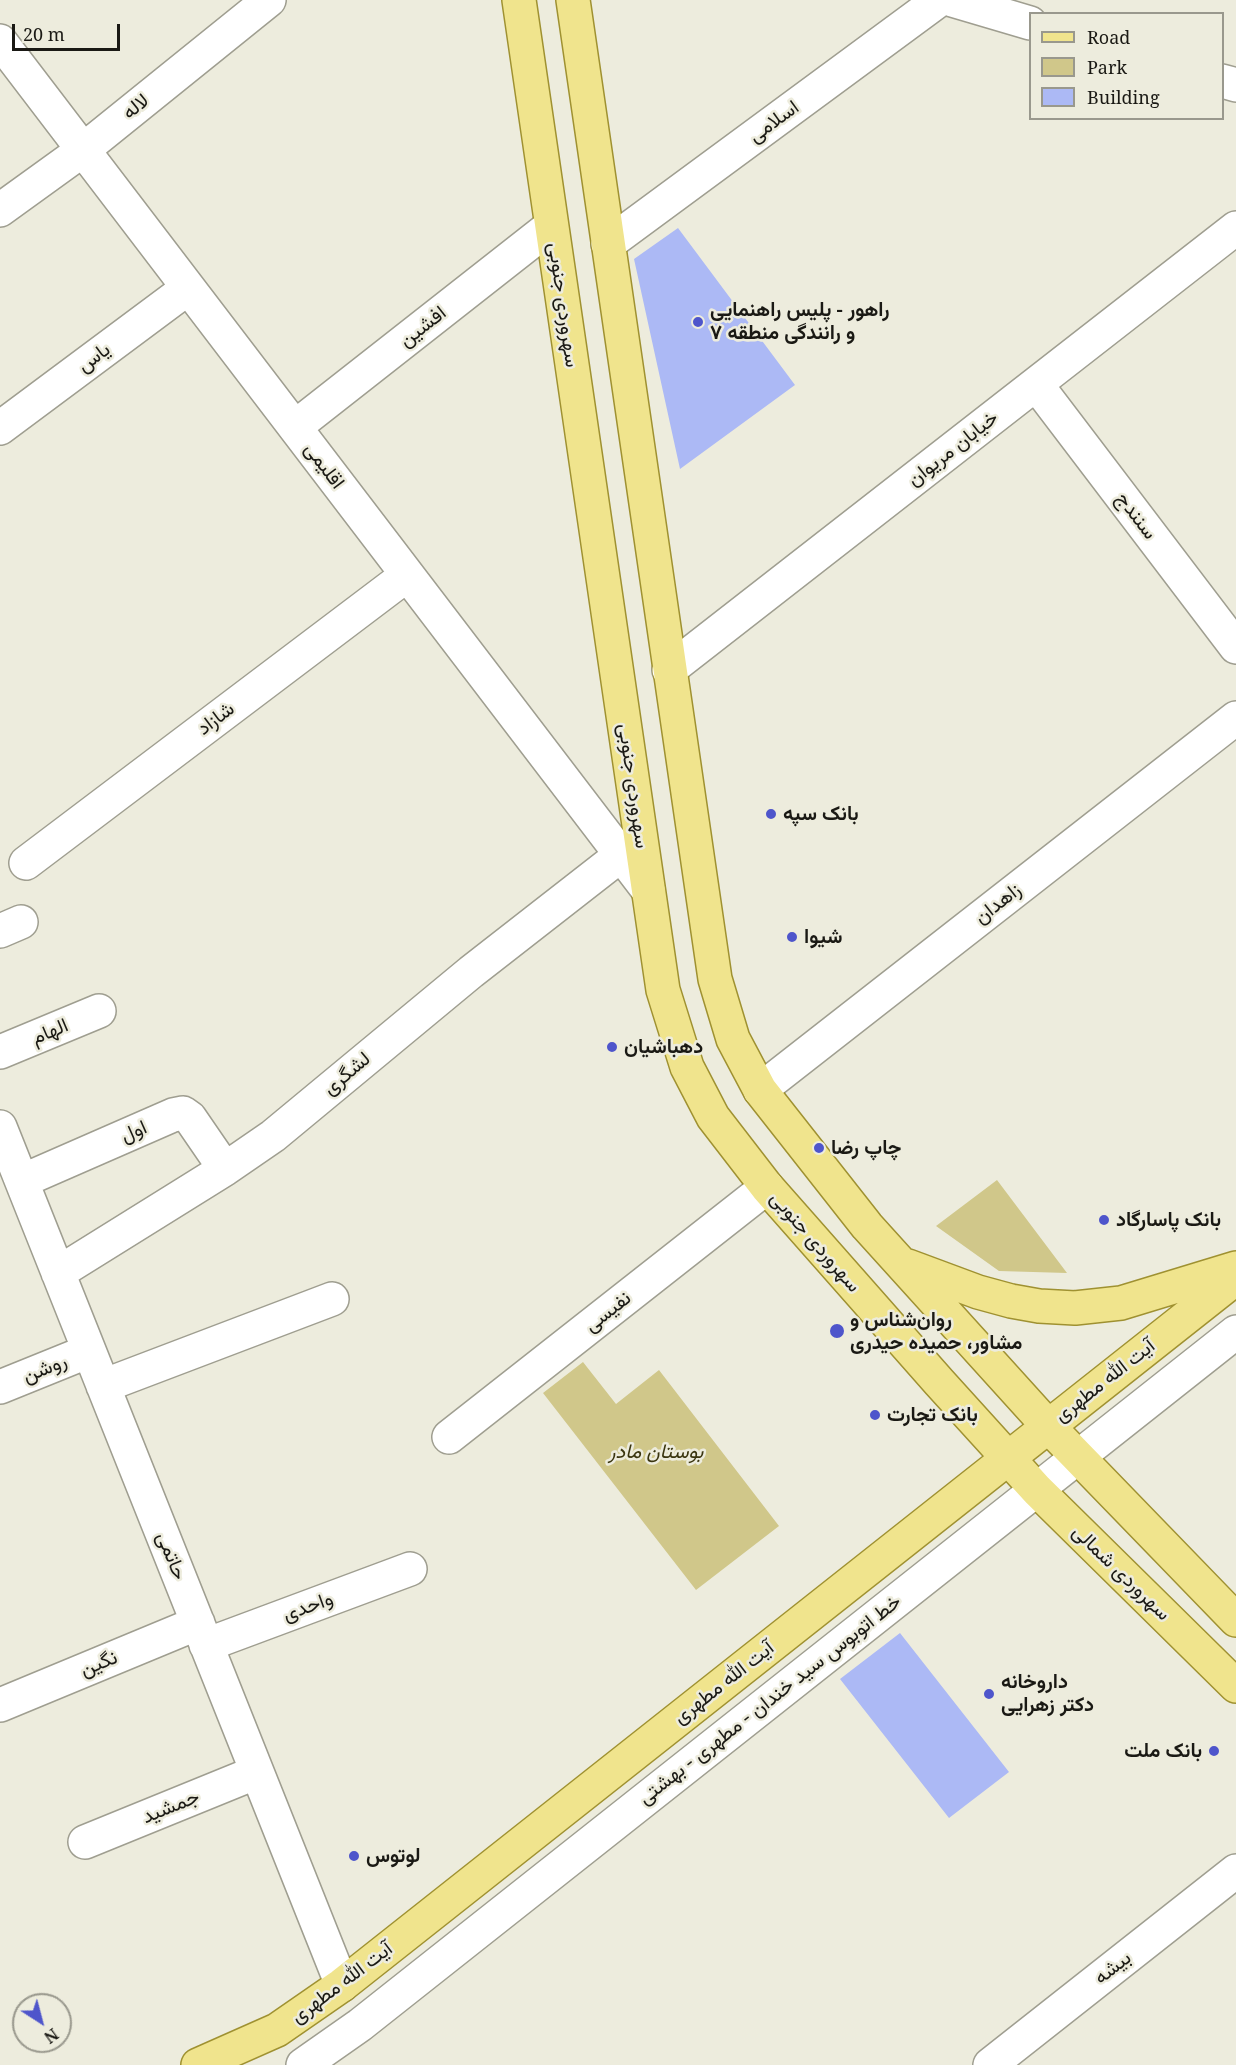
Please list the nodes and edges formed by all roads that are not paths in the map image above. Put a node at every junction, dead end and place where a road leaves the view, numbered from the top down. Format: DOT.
graph roads {
  1 [pos="269,0"];
  2 [pos="519,0"];
  3 [pos="573,0"];
  4 [pos="939,0"];
  5 [pos="952,0"];
  6 [pos="1029,23"];
  7 [pos="0,41"];
  8 [pos="83,150"];
  9 [pos="0,210"];
  10 [pos="551,226"];
  11 [pos="1236,228"];
  12 [pos="608,244"];
  13 [pos="188,288"];
  14 [pos="1036,384"];
  15 [pos="295,427"];
  16 [pos="0,428"];
  17 [pos="407,575"];
  18 [pos="1236,647"];
  19 [pos="669,670"];
  20 [pos="618,678"];
  21 [pos="1236,718"];
  22 [pos="621,855"];
  23 [pos="26,863"];
  24 [pos="648,890"];
  25 [pos="99,1011"];
  26 [pos="0,1052"];
  27 [pos="760,1089"];
  28 [pos="0,1127"];
  29 [pos="225,1169"];
  30 [pos="22,1181"];
  31 [pos="767,1187"];
  32 [pos="902,1264"];
  33 [pos="1236,1268"];
  34 [pos="58,1273"];
  35 [pos="1236,1278"];
  36 [pos="332,1299"];
  37 [pos="1236,1332"];
  38 [pos="89,1351"];
  39 [pos="103,1386"];
  40 [pos="0,1387"];
  41 [pos="1048,1426"];
  42 [pos="449,1437"];
  43 [pos="1078,1457"];
  44 [pos="1007,1459"];
  45 [pos="1037,1490"];
  46 [pos="410,1569"];
  47 [pos="1236,1620"];
  48 [pos="202,1634"];
  49 [pos="1236,1686"];
  50 [pos="0,1705"];
  51 [pos="257,1772"];
  52 [pos="85,1842"];
  53 [pos="1236,1871"];
  54 [pos="342,1985"];
  55 [pos="306,2011"];
  56 [pos="319,2061"];
  57 [pos="198,2065"];
  58 [pos="990,2065"];
  1 -- 8 [label="street, لاله"];
  2 -- 10 [label="main road, سهروردی جنوبی"];
  3 -- 12 [label="main road"];
  4 -- 12 [label="street, اسلامی"];
  5 -- 6 [label="street"];
  7 -- 8 [label="street, اقلیمی"];
  8 -- 9 [label="street, لاله"];
  8 -- 13 [label="street, اقلیمی"];
  10 -- 15 [label="street, افشین"];
  10 -- 20 [label="main road, سهروردی جنوبی"];
  11 -- 14 [label="street, خیابان مریوان"];
  12 -- 19 [label="main road"];
  13 -- 15 [label="street, اقلیمی"];
  13 -- 16 [label="street, یاس"];
  14 -- 18 [label="street, سنندج"];
  14 -- 19 [label="street, خیابان مریوان"];
  15 -- 17 [label="street, اقلیمی"];
  17 -- 22 [label="street, اقلیمی"];
  17 -- 23 [label="street, شازاد"];
  19 -- 20 [label="main road"];
  19 -- 27 [label="main road"];
  20 -- 24 [label="main road, سهروردی جنوبی"];
  21 -- 27 [label="street, زاهدان"];
  22 -- 24 [label="street, اقلیمی"];
  22 -- 29 [label="street, لشگری"];
  24 -- 31 [label="main road, سهروردی جنوبی"];
  25 -- 26 [label="street, الهام"];
  27 -- 32 [label="main road"];
  28 -- 30 [label="street, حاتمی"];
  29 -- 30 [label="street, اول"];
  29 -- 34 [label="street, لشگری"];
  30 -- 34 [label="street, حاتمی"];
  31 -- 42 [label="street, نفیسی"];
  31 -- 44 [label="main road, سهروردی جنوبی"];
  32 -- 33 [label="main road"];
  32 -- 41 [label="main road"];
  34 -- 38 [label="street, حاتمی"];
  35 -- 41 [label="main road, آیت الله مطهری"];
  36 -- 39 [label="street"];
  37 -- 43 [label="street, خط اتوبوس سید خندان - مطهری - بهشتی"];
  38 -- 39 [label="street, حاتمی"];
  38 -- 40 [label="street, روشن"];
  39 -- 48 [label="street, حاتمی"];
  41 -- 43 [label="main road"];
  41 -- 44 [label="main road, آیت الله مطهری"];
  43 -- 45 [label="street, خط اتوبوس سید خندان - مطهری - بهشتی"];
  43 -- 47 [label="main road"];
  44 -- 45 [label="main road, سهروردی شمالی"];
  44 -- 54 [label="main road, آیت الله مطهری"];
  45 -- 49 [label="main road, سهروردی شمالی"];
  45 -- 56 [label="street, خط اتوبوس سید خندان - مطهری - بهشتی"];
  46 -- 48 [label="street, واحدی"];
  48 -- 50 [label="street, نگین"];
  48 -- 51 [label="street, حاتمی"];
  51 -- 52 [label="street, جمشید"];
  51 -- 54 [label="street, حاتمی"];
  53 -- 58 [label="street, بیشه"];
  54 -- 55 [label="main road, آیت الله مطهری"];
  55 -- 56 [label="street"];
  55 -- 57 [label="main road, آیت الله مطهری"];
}
